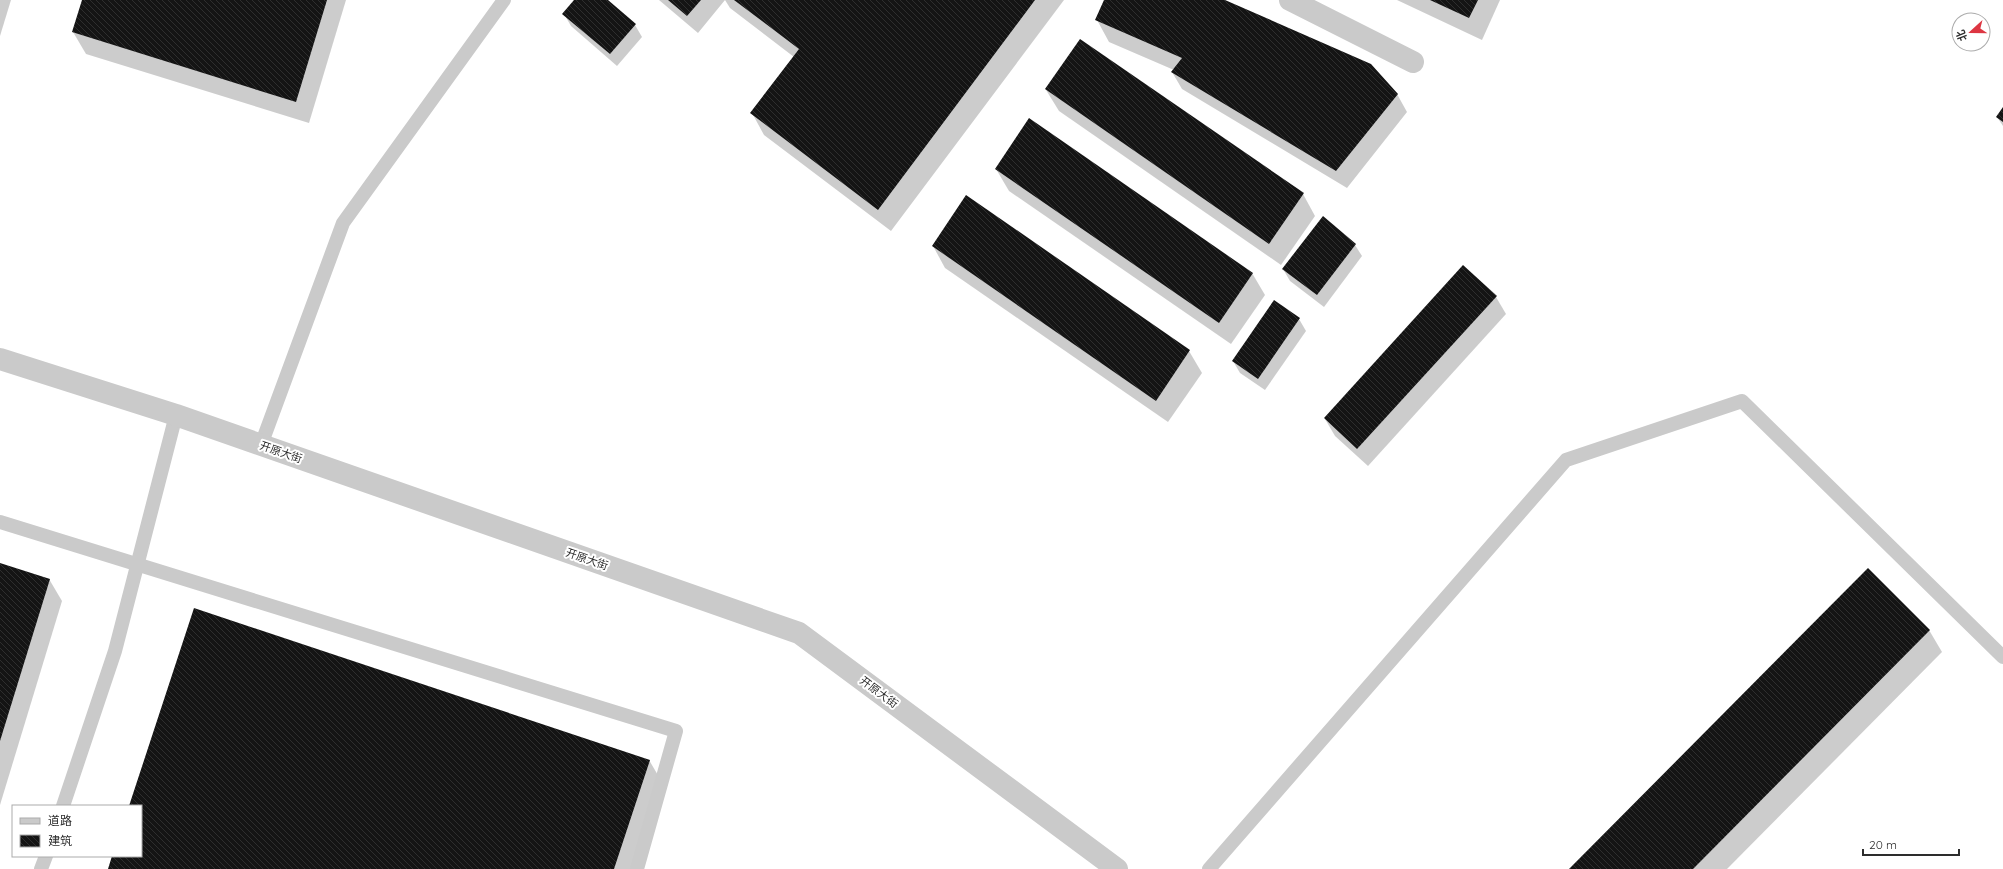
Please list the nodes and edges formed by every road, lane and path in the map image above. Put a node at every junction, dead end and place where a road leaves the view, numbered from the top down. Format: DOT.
graph roads {
  1 [pos="504,0"];
  2 [pos="1290,0"];
  3 [pos="1413,62"];
  4 [pos="0,359"];
  5 [pos="176,415"];
  6 [pos="261,445"];
  7 [pos="0,522"];
  8 [pos="137,564"];
  9 [pos="2003,657"];
  10 [pos="63,805"];
  11 [pos="46,857"];
  12 [pos="42,869"];
  13 [pos="637,869"];
  14 [pos="1117,869"];
  15 [pos="1209,869"];
  1 -- 6 [label="lane"];
  2 -- 3 [label="street"];
  4 -- 5 [label="street, 开原大街"];
  5 -- 6 [label="street, 开原大街"];
  5 -- 8 [label="lane"];
  6 -- 14 [label="street, 开原大街"];
  7 -- 8 [label="lane"];
  8 -- 10 [label="lane"];
  8 -- 13 [label="lane"];
  9 -- 15 [label="lane"];
  11 -- 12 [label="lane"];
}
